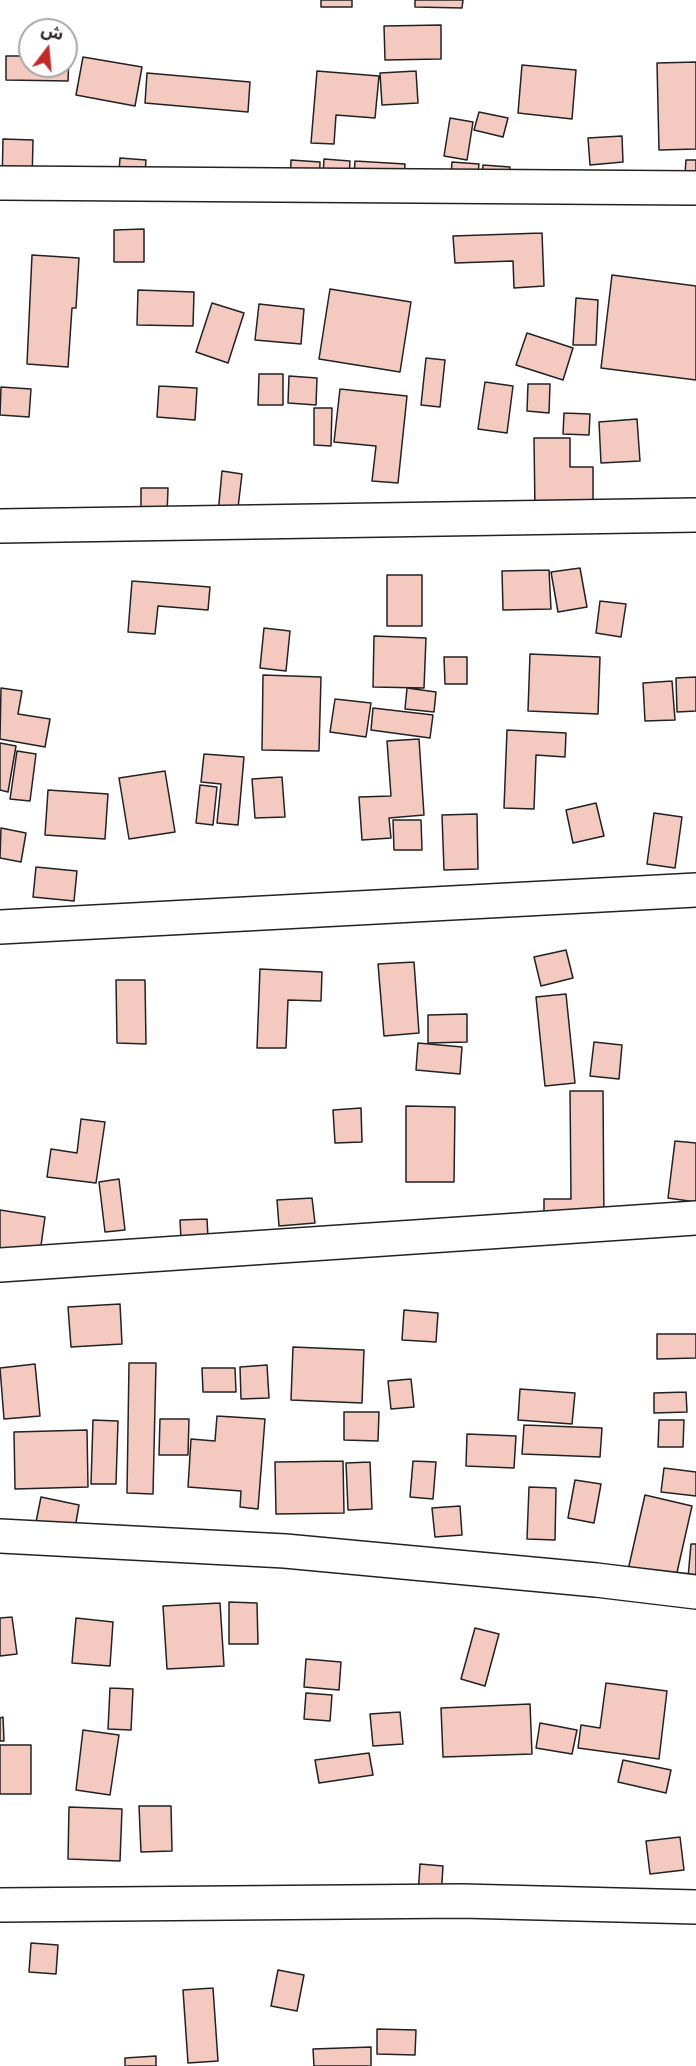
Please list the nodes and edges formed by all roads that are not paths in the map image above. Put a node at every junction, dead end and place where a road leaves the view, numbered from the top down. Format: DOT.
graph roads {
  1 [pos="0,183"];
  2 [pos="696,188"];
  3 [pos="696,515"];
  4 [pos="0,526"];
  5 [pos="696,890"];
  6 [pos="0,927"];
  7 [pos="696,1218"];
  8 [pos="0,1265"];
  9 [pos="0,1536"];
  10 [pos="696,1592"];
  11 [pos="0,1905"];
  12 [pos="696,1907"];
  1 -- 2 [label="street"];
  3 -- 4 [label="street"];
  5 -- 6 [label="street"];
  7 -- 8 [label="street"];
  9 -- 10 [label="street"];
  11 -- 12 [label="street"];
}
